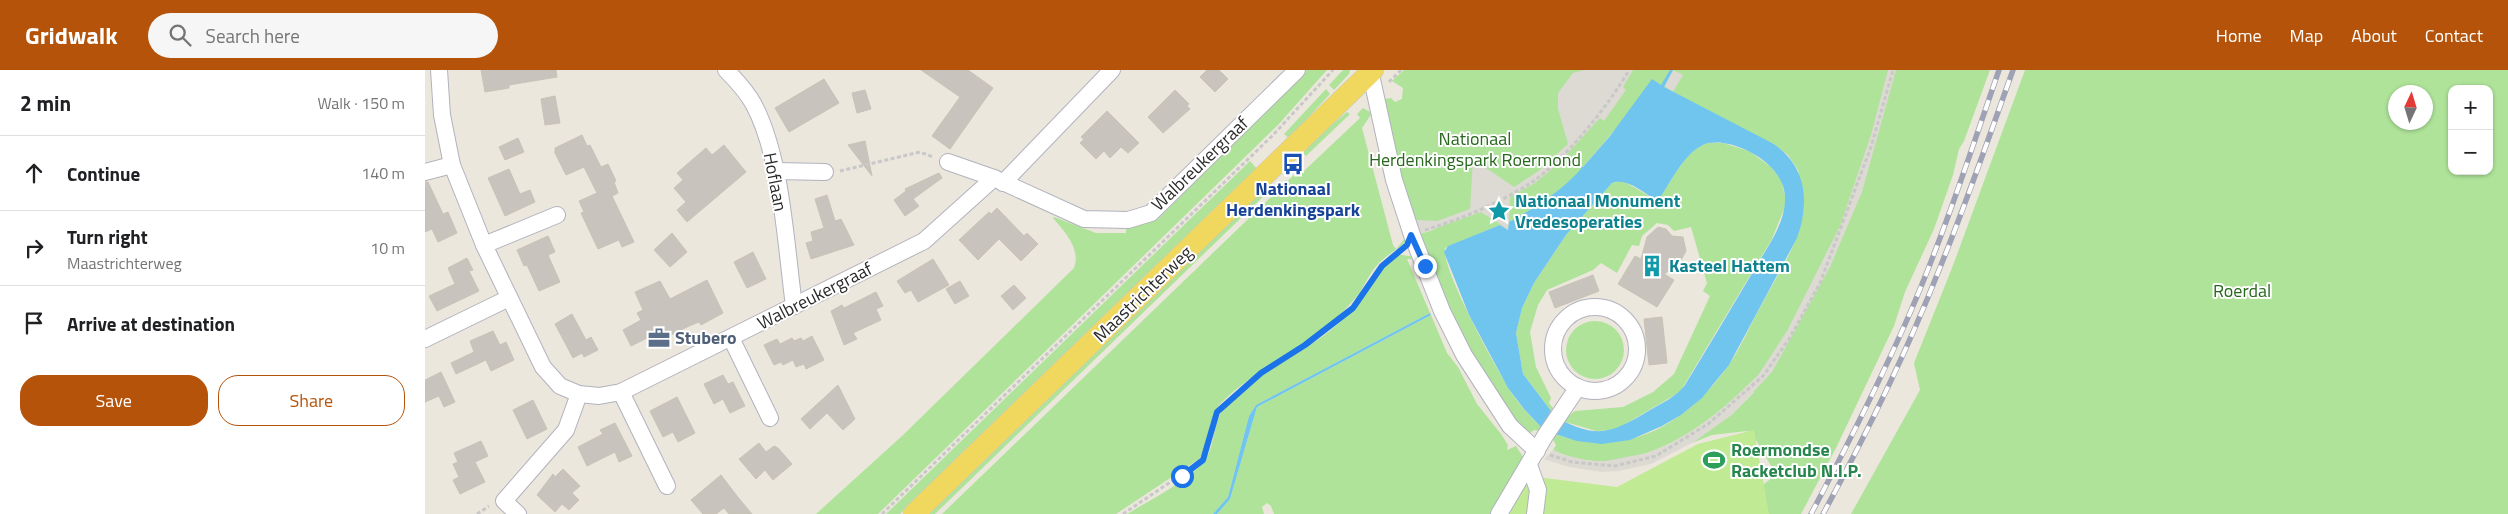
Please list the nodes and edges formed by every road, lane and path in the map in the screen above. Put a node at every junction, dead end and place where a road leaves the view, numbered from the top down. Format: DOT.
graph roads {
  1 [pos="439,70"];
  2 [pos="726,70"];
  3 [pos="1112,70"];
  4 [pos="1297,70"];
  5 [pos="1333,70"];
  6 [pos="1629,70"];
  7 [pos="1893,70"];
  8 [pos="1372,71"];
  9 [pos="948,162"];
  10 [pos="452,165"];
  11 [pos="776,171"];
  12 [pos="425,172"];
  13 [pos="825,172"];
  14 [pos="999,181"];
  15 [pos="557,215"];
  16 [pos="1411,235"];
  17 [pos="484,245"];
  18 [pos="509,298"];
  19 [pos="794,306"];
  20 [pos="731,338"];
  21 [pos="425,339"];
  22 [pos="1577,387"];
  23 [pos="621,392"];
  24 [pos="579,394"];
  25 [pos="771,418"];
  26 [pos="1533,458"];
  27 [pos="667,486"];
  28 [pos="518,514"];
  29 [pos="882,514"];
  30 [pos="914,514"];
  31 [pos="1123,514"];
  32 [pos="1499,514"];
  33 [pos="1535,514"];
  1 -- 10 [label="street, Walbreukergraaf"];
  2 -- 11 [label="street, Hoflaan"];
  3 -- 14 [label="street, Walbreukergraaf"];
  4 -- 14 [label="street, Walbreukergraaf"];
  5 -- 29 [label="path"];
  6 -- 16 [label="path"];
  7 -- 26 [label="path"];
  8 -- 16 [label="street, Maastrichterweg"];
  8 -- 30 [label="main road, Maastrichterweg"];
  9 -- 13 [label="path"];
  9 -- 14 [label="street, Walbreukergraaf"];
  10 -- 12 [label="street"];
  10 -- 17 [label="street, Walbreukergraaf"];
  11 -- 13 [label="street"];
  11 -- 19 [label="street, Hoflaan"];
  14 -- 19 [label="street, Walbreukergraaf"];
  15 -- 17 [label="street"];
  16 -- 26 [label="street, Maastrichterweg"];
  16 -- 31 [label="path"];
  17 -- 18 [label="street, Walbreukergraaf"];
  18 -- 21 [label="street"];
  18 -- 24 [label="street, Walbreukergraaf"];
  19 -- 20 [label="street, Walbreukergraaf"];
  20 -- 23 [label="street, Walbreukergraaf"];
  20 -- 25 [label="street"];
  22 -- 22 [label="street"];
  22 -- 26 [label="street"];
  23 -- 24 [label="street, Walbreukergraaf"];
  23 -- 27 [label="street"];
  24 -- 28 [label="street"];
  26 -- 32 [label="street"];
  26 -- 33 [label="street"];
}
